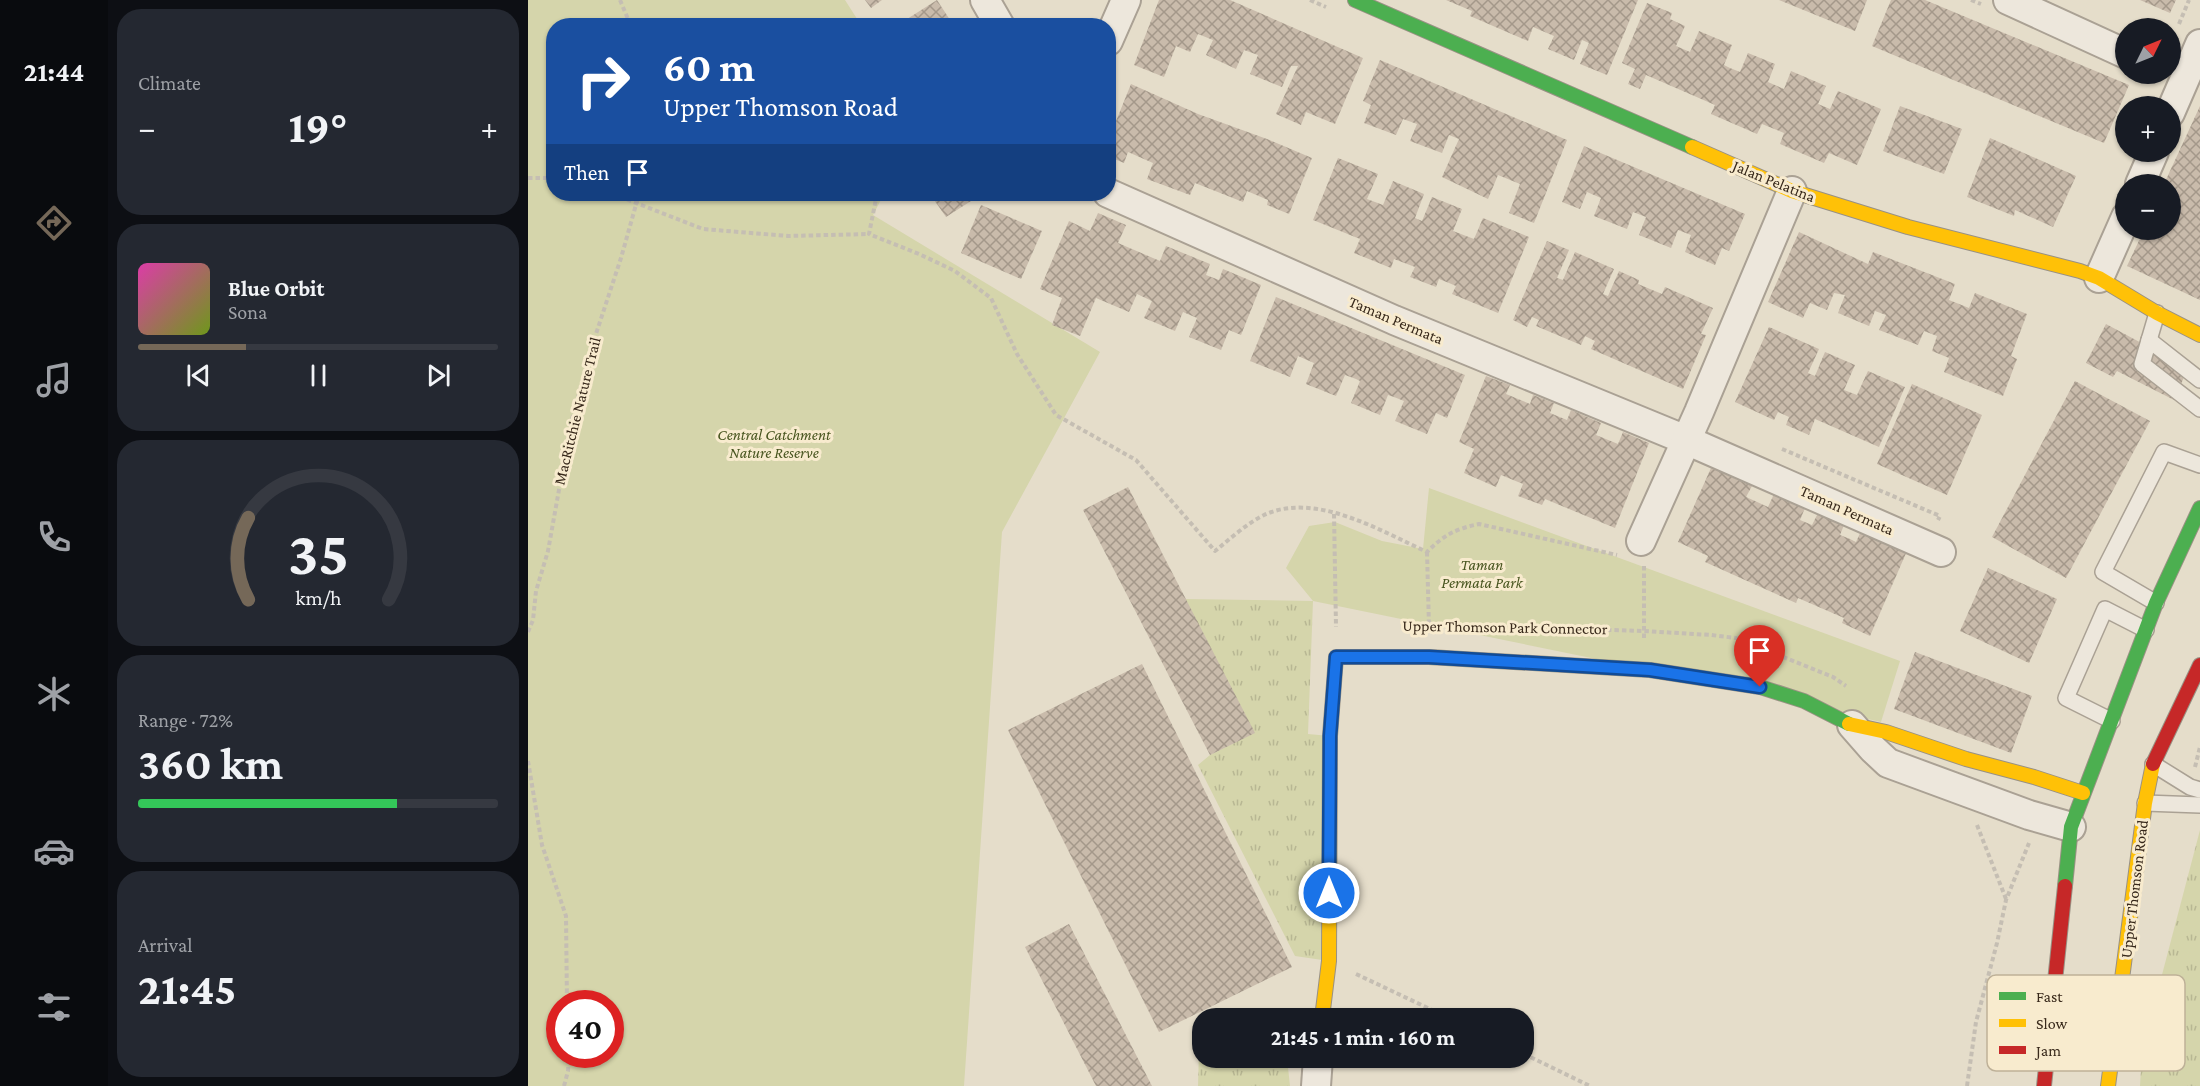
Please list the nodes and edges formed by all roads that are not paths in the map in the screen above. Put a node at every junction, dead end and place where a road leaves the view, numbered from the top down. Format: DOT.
graph roads {
  1 [pos="985,0"];
  2 [pos="1126,0"];
  3 [pos="1355,0"];
  4 [pos="2008,0"];
  5 [pos="995,18"];
  6 [pos="1116,23"];
  7 [pos="2200,44"];
  8 [pos="2115,49"];
  9 [pos="2181,70"];
  10 [pos="1792,191"];
  11 [pos="1116,197"];
  12 [pos="2116,240"];
  13 [pos="2099,278"];
  14 [pos="2157,313"];
  15 [pos="2200,335"];
  16 [pos="2149,340"];
  17 [pos="2176,362"];
  18 [pos="2200,382"];
  19 [pos="2169,385"];
  20 [pos="2198,408"];
  21 [pos="1686,440"];
  22 [pos="2200,465"];
  23 [pos="2200,508"];
  24 [pos="1642,550"];
  25 [pos="1941,552"];
  26 [pos="2156,603"];
  27 [pos="2146,630"];
  28 [pos="2200,665"];
  29 [pos="2112,721"];
  30 [pos="1852,725"];
  31 [pos="2153,764"];
  32 [pos="2200,790"];
  33 [pos="2083,793"];
  34 [pos="2145,803"];
  35 [pos="2200,805"];
  36 [pos="2071,827"];
  37 [pos="2056,975"];
  38 [pos="2123,975"];
  39 [pos="1323,1008"];
  40 [pos="1317,1068"];
  41 [pos="2046,1071"];
  42 [pos="2110,1071"];
  43 [pos="1316,1086"];
  44 [pos="2044,1086"];
  45 [pos="2108,1086"];
  1 -- 5 [label="street"];
  2 -- 6 [label="street"];
  3 -- 10 [label="street, Jalan Pelatina"];
  4 -- 8 [label="street"];
  7 -- 9 [label="street"];
  10 -- 13 [label="street, Jalan Pelatina"];
  10 -- 21 [label="street"];
  11 -- 21 [label="street, Taman Permata"];
  12 -- 13 [label="street"];
  13 -- 14 [label="street, Jalan Pelatina"];
  14 -- 15 [label="street, Jalan Pelatina"];
  14 -- 16 [label="lane"];
  16 -- 17 [label="lane"];
  16 -- 19 [label="lane"];
  17 -- 18 [label="lane"];
  17 -- 19 [label="lane"];
  18 -- 20 [label="lane"];
  19 -- 20 [label="lane"];
  21 -- 24 [label="street"];
  21 -- 25 [label="street, Taman Permata"];
  22 -- 26 [label="lane"];
  23 -- 26 [label="street"];
  26 -- 27 [label="street"];
  27 -- 29 [label="street"];
  27 -- 29 [label="lane"];
  28 -- 31 [label="street, Upper Thomson Road"];
  29 -- 33 [label="street"];
  30 -- 33 [label="street"];
  30 -- 36 [label="street"];
  30 -- 39 [label="street"];
  31 -- 32 [label="lane"];
  31 -- 34 [label="street, Upper Thomson Road"];
  33 -- 36 [label="street"];
  34 -- 35 [label="lane"];
  34 -- 38 [label="street, Upper Thomson Road"];
  36 -- 37 [label="street"];
  40 -- 43 [label="street"];
  41 -- 44 [label="street"];
  42 -- 45 [label="street, Upper Thomson Road"];
}
